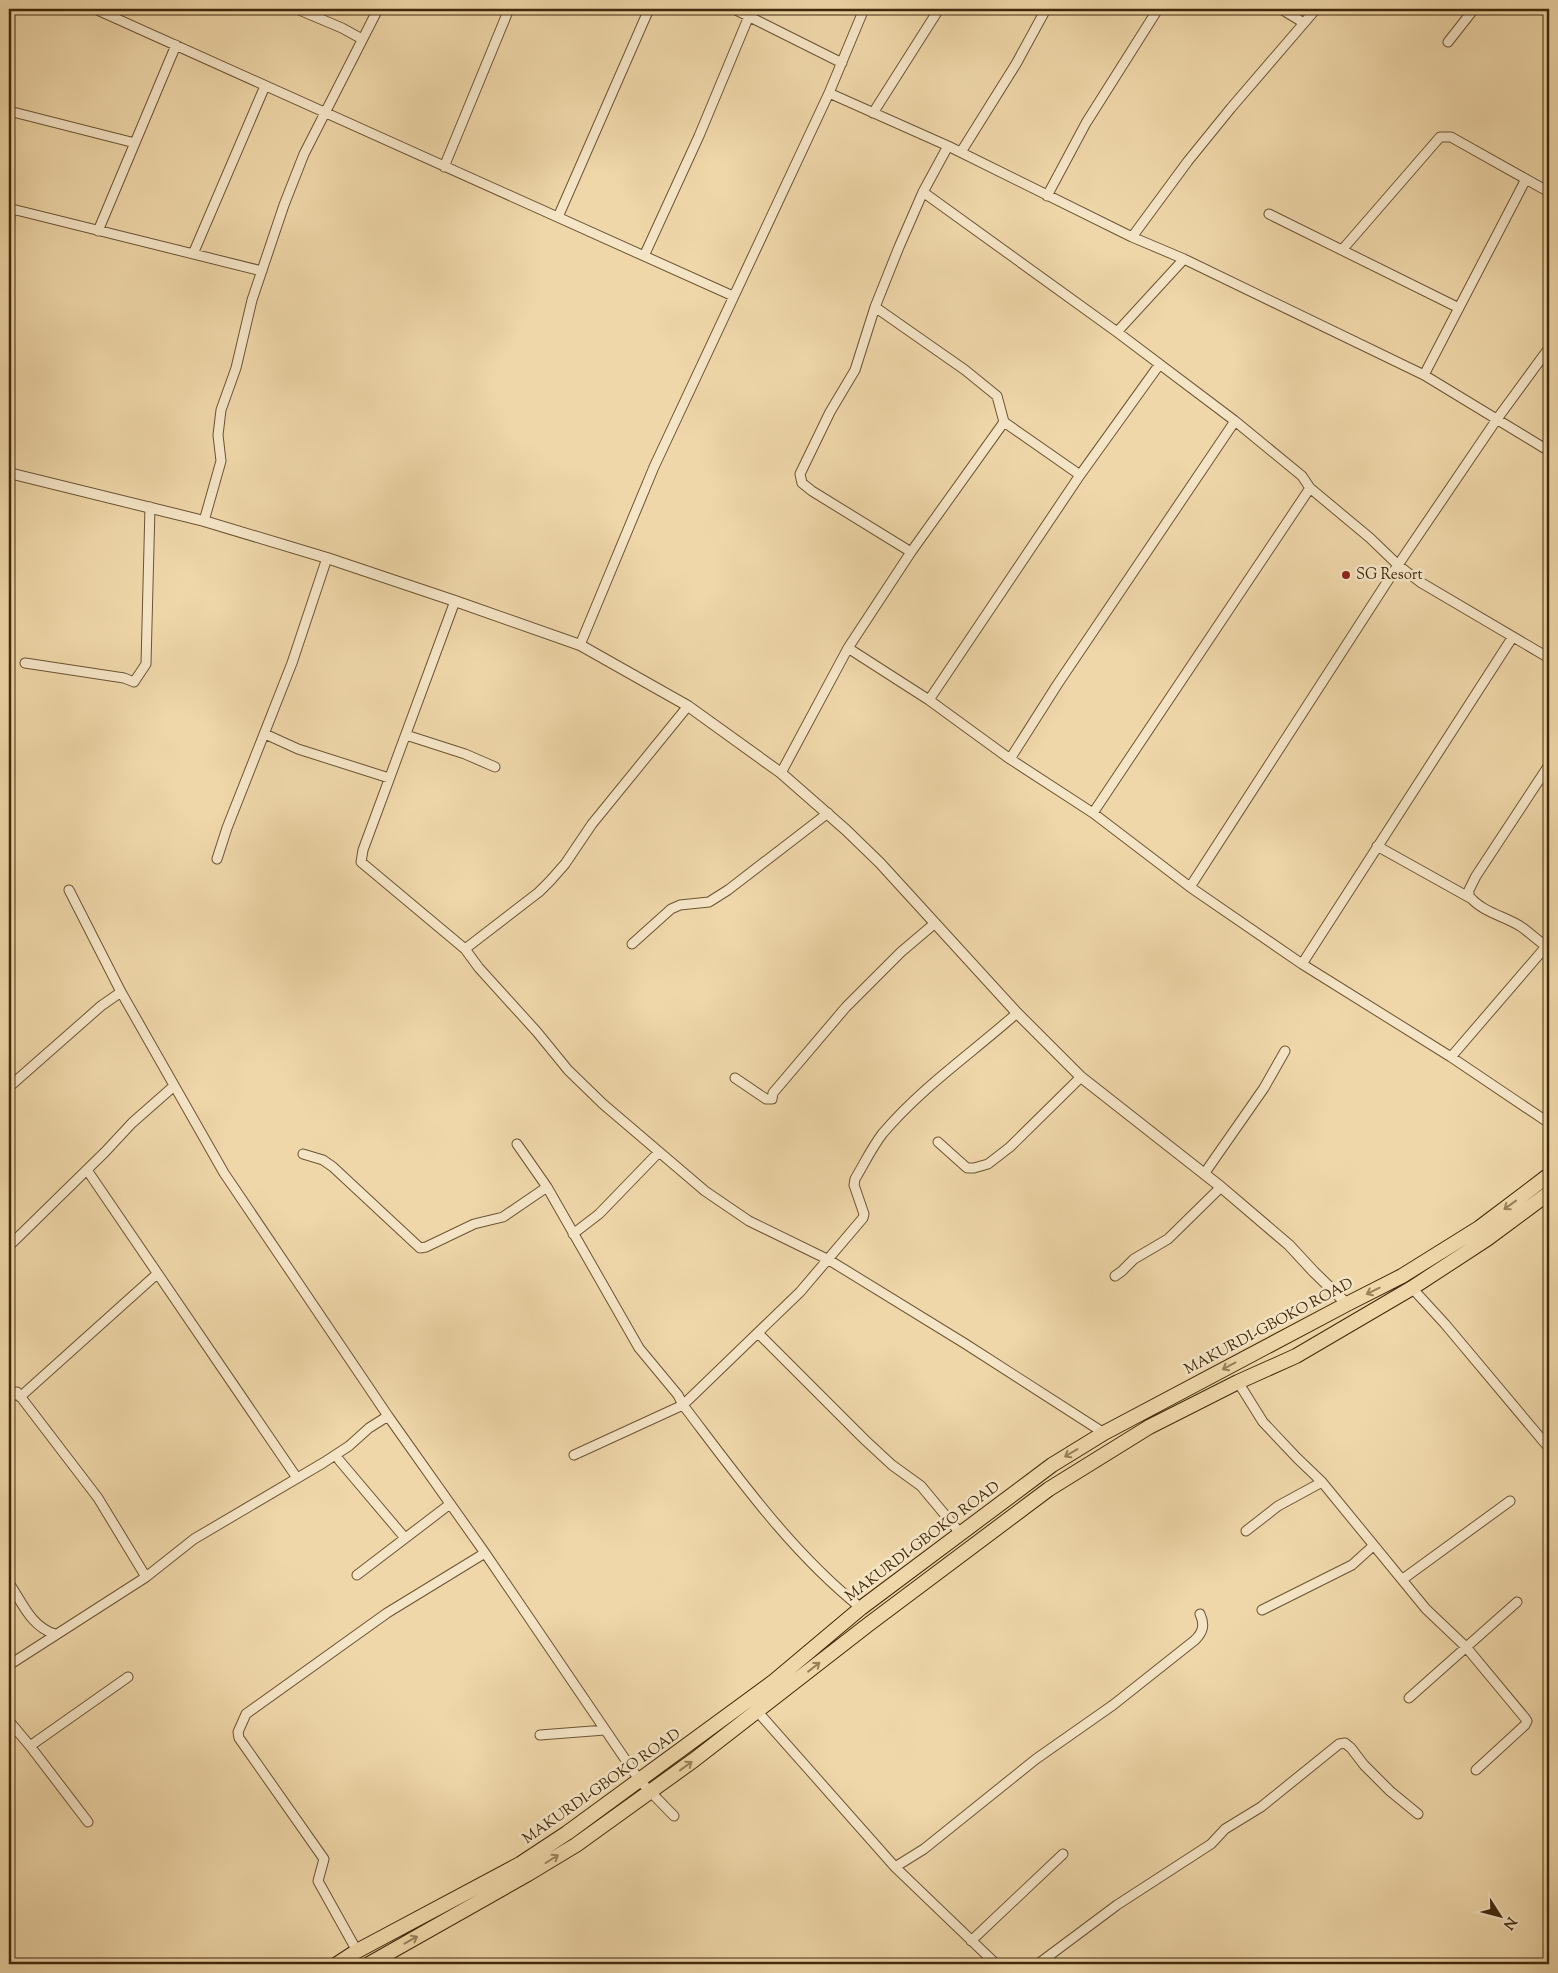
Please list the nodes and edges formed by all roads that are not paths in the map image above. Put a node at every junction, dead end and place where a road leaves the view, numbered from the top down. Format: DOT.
graph roads {
  1 [pos="95,9"];
  2 [pos="297,9"];
  3 [pos="378,9"];
  4 [pos="509,9"];
  5 [pos="649,9"];
  6 [pos="734,9"];
  7 [pos="864,9"];
  8 [pos="939,9"];
  9 [pos="1046,9"];
  10 [pos="1158,9"];
  11 [pos="1282,9"];
  12 [pos="1316,9"];
  13 [pos="1474,9"];
  14 [pos="749,16"];
  15 [pos="1304,23"];
  16 [pos="362,39"];
  17 [pos="1448,42"];
  18 [pos="176,45"];
  19 [pos="842,63"];
  20 [pos="265,86"];
  21 [pos="829,93"];
  22 [pos="9,111"];
  23 [pos="326,113"];
  24 [pos="873,113"];
  25 [pos="135,143"];
  26 [pos="948,146"];
  27 [pos="961,152"];
  28 [pos="444,167"];
  29 [pos="1526,179"];
  30 [pos="924,192"];
  31 [pos="1549,192"];
  32 [pos="1046,196"];
  33 [pos="1270,214"];
  34 [pos="9,215"];
  35 [pos="558,218"];
  36 [pos="98,231"];
  37 [pos="9,235"];
  38 [pos="1132,237"];
  39 [pos="1342,250"];
  40 [pos="193,254"];
  41 [pos="644,256"];
  42 [pos="1184,259"];
  43 [pos="262,271"];
  44 [pos="732,296"];
  45 [pos="876,307"];
  46 [pos="1459,308"];
  47 [pos="1117,332"];
  48 [pos="1549,348"];
  49 [pos="1159,365"];
  50 [pos="1424,375"];
  51 [pos="1497,419"];
  52 [pos="1235,421"];
  53 [pos="1004,422"];
  54 [pos="1549,451"];
  55 [pos="9,473"];
  56 [pos="1080,475"];
  57 [pos="1310,488"];
  58 [pos="150,507"];
  59 [pos="204,521"];
  60 [pos="912,552"];
  61 [pos="327,558"];
  62 [pos="1398,565"];
  63 [pos="455,601"];
  64 [pos="1512,638"];
  65 [pos="580,646"];
  66 [pos="848,648"];
  67 [pos="1549,658"];
  68 [pos="25,663"];
  69 [pos="929,700"];
  70 [pos="688,706"];
  71 [pos="265,734"];
  72 [pos="406,735"];
  73 [pos="1010,759"];
  74 [pos="1549,765"];
  75 [pos="495,767"];
  76 [pos="781,772"];
  77 [pos="389,778"];
  78 [pos="1092,812"];
  79 [pos="828,813"];
  80 [pos="1377,846"];
  81 [pos="217,859"];
  82 [pos="1190,887"];
  83 [pos="69,890"];
  84 [pos="1472,899"];
  85 [pos="934,924"];
  86 [pos="632,944"];
  87 [pos="1548,945"];
  88 [pos="464,949"];
  89 [pos="1302,964"];
  90 [pos="121,992"];
  91 [pos="1017,1013"];
  92 [pos="1285,1051"];
  93 [pos="1451,1057"];
  94 [pos="1081,1077"];
  95 [pos="735,1078"];
  96 [pos="174,1086"];
  97 [pos="9,1088"];
  98 [pos="1549,1123"];
  99 [pos="938,1142"];
  100 [pos="517,1144"];
  101 [pos="659,1152"];
  102 [pos="304,1154"];
  103 [pos="87,1170"];
  104 [pos="1204,1174"];
  105 [pos="1549,1175"];
  106 [pos="1221,1186"];
  107 [pos="547,1187"];
  108 [pos="1549,1193"];
  109 [pos="573,1234"];
  110 [pos="9,1246"];
  111 [pos="829,1260"];
  112 [pos="157,1274"];
  113 [pos="1115,1276"];
  114 [pos="1412,1288"];
  115 [pos="1347,1304"];
  116 [pos="758,1333"];
  117 [pos="1238,1382"];
  118 [pos="20,1397"];
  119 [pos="9,1399"];
  120 [pos="683,1405"];
  121 [pos="388,1416"];
  122 [pos="1104,1434"];
  123 [pos="1549,1448"];
  124 [pos="574,1455"];
  125 [pos="339,1460"];
  126 [pos="298,1478"];
  127 [pos="1322,1482"];
  128 [pos="1510,1501"];
  129 [pos="450,1504"];
  130 [pos="1246,1531"];
  131 [pos="960,1534"];
  132 [pos="405,1538"];
  133 [pos="1373,1546"];
  134 [pos="485,1553"];
  135 [pos="357,1575"];
  136 [pos="146,1577"];
  137 [pos="1403,1579"];
  138 [pos="9,1583"];
  139 [pos="1517,1602"];
  140 [pos="861,1608"];
  141 [pos="1262,1610"];
  142 [pos="1200,1614"];
  143 [pos="55,1634"];
  144 [pos="1466,1647"];
  145 [pos="9,1665"];
  146 [pos="128,1677"];
  147 [pos="1409,1698"];
  148 [pos="757,1711"];
  149 [pos="9,1721"];
  150 [pos="605,1730"];
  151 [pos="540,1735"];
  152 [pos="30,1746"];
  153 [pos="1476,1770"];
  154 [pos="640,1781"];
  155 [pos="650,1793"];
  156 [pos="1418,1814"];
  157 [pos="674,1816"];
  158 [pos="88,1822"];
  159 [pos="1063,1854"];
  160 [pos="895,1867"];
  161 [pos="971,1941"];
  162 [pos="348,1959"];
  163 [pos="369,1964"];
  164 [pos="996,1964"];
  165 [pos="1038,1964"];
  1 -- 18 [label="street"];
  2 -- 16 [label="street"];
  3 -- 16 [label="street"];
  4 -- 28 [label="street"];
  5 -- 35 [label="street"];
  6 -- 14 [label="street"];
  7 -- 19 [label="street"];
  8 -- 24 [label="street"];
  9 -- 27 [label="street"];
  10 -- 32 [label="street"];
  11 -- 15 [label="street"];
  12 -- 15 [label="street"];
  13 -- 17 [label="street"];
  14 -- 19 [label="street"];
  14 -- 41 [label="street"];
  15 -- 38 [label="street"];
  16 -- 23 [label="street"];
  18 -- 20 [label="street"];
  18 -- 25 [label="street"];
  19 -- 21 [label="street"];
  20 -- 23 [label="street"];
  20 -- 40 [label="street"];
  21 -- 24 [label="street"];
  21 -- 44 [label="street"];
  22 -- 25 [label="street"];
  23 -- 28 [label="street"];
  23 -- 43 [label="street"];
  24 -- 26 [label="street"];
  25 -- 36 [label="street"];
  26 -- 27 [label="street"];
  26 -- 30 [label="street"];
  27 -- 32 [label="street"];
  28 -- 35 [label="street"];
  29 -- 31 [label="street"];
  29 -- 39 [label="street"];
  29 -- 46 [label="street"];
  30 -- 45 [label="street"];
  30 -- 47 [label="street"];
  32 -- 38 [label="street"];
  33 -- 39 [label="street"];
  34 -- 36 [label="street"];
  34 -- 37 [label="street"];
  35 -- 41 [label="street"];
  36 -- 40 [label="street"];
  38 -- 42 [label="street"];
  39 -- 46 [label="street"];
  40 -- 43 [label="street"];
  41 -- 44 [label="street"];
  42 -- 47 [label="street"];
  42 -- 50 [label="street"];
  43 -- 59 [label="street"];
  44 -- 65 [label="street"];
  45 -- 53 [label="street"];
  45 -- 60 [label="street"];
  46 -- 50 [label="street"];
  47 -- 49 [label="street"];
  48 -- 51 [label="street"];
  49 -- 52 [label="street"];
  49 -- 56 [label="street"];
  50 -- 51 [label="street"];
  51 -- 54 [label="street"];
  51 -- 62 [label="street"];
  52 -- 57 [label="street"];
  52 -- 73 [label="street"];
  53 -- 56 [label="street"];
  53 -- 60 [label="street"];
  55 -- 58 [label="street"];
  56 -- 69 [label="street"];
  57 -- 62 [label="street"];
  57 -- 78 [label="street"];
  58 -- 59 [label="street"];
  58 -- 68 [label="street"];
  59 -- 61 [label="street"];
  60 -- 66 [label="street"];
  61 -- 63 [label="street"];
  61 -- 71 [label="street"];
  62 -- 64 [label="street"];
  62 -- 82 [label="street"];
  63 -- 65 [label="street"];
  63 -- 72 [label="street"];
  64 -- 67 [label="street"];
  64 -- 80 [label="street"];
  65 -- 70 [label="street"];
  66 -- 69 [label="street"];
  66 -- 76 [label="street"];
  69 -- 73 [label="street"];
  70 -- 76 [label="street"];
  70 -- 88 [label="street"];
  71 -- 77 [label="street"];
  71 -- 81 [label="street"];
  72 -- 75 [label="street"];
  72 -- 77 [label="street"];
  73 -- 78 [label="street"];
  74 -- 84 [label="street"];
  76 -- 79 [label="street"];
  77 -- 88 [label="street"];
  78 -- 82 [label="street"];
  79 -- 85 [label="street"];
  79 -- 86 [label="street"];
  80 -- 84 [label="street"];
  80 -- 89 [label="street"];
  82 -- 89 [label="street"];
  83 -- 90 [label="street"];
  84 -- 87 [label="street"];
  85 -- 91 [label="street"];
  85 -- 95 [label="street"];
  87 -- 93 [label="street"];
  88 -- 101 [label="street"];
  89 -- 93 [label="street"];
  90 -- 96 [label="street"];
  90 -- 97 [label="street"];
  91 -- 94 [label="street"];
  91 -- 111 [label="street"];
  92 -- 104 [label="street"];
  93 -- 98 [label="street"];
  94 -- 99 [label="street"];
  94 -- 104 [label="street"];
  96 -- 103 [label="street"];
  96 -- 121 [label="street"];
  100 -- 107 [label="street"];
  101 -- 109 [label="street"];
  101 -- 111 [label="street"];
  102 -- 107 [label="street"];
  103 -- 110 [label="street"];
  103 -- 112 [label="street"];
  104 -- 106 [label="street"];
  105 -- 115 [label="main road, MAKURDI-GBOKO ROAD, one-way"];
  106 -- 113 [label="street"];
  106 -- 115 [label="street"];
  107 -- 109 [label="street"];
  108 -- 114 [label="main road"];
  109 -- 120 [label="street"];
  111 -- 116 [label="street"];
  111 -- 122 [label="street"];
  112 -- 118 [label="street"];
  112 -- 126 [label="street"];
  114 -- 117 [label="main road"];
  114 -- 123 [label="street"];
  115 -- 122 [label="main road, MAKURDI-GBOKO ROAD, one-way"];
  116 -- 120 [label="street"];
  116 -- 131 [label="street"];
  117 -- 127 [label="street"];
  148 -- 117 [label="main road, one-way"];
  118 -- 119 [label="street"];
  118 -- 136 [label="street"];
  120 -- 124 [label="street"];
  120 -- 140 [label="street"];
  121 -- 126 [label="street"];
  121 -- 129 [label="street"];
  122 -- 131 [label="main road, MAKURDI-GBOKO ROAD, one-way"];
  125 -- 132 [label="street"];
  126 -- 136 [label="street"];
  127 -- 130 [label="street"];
  127 -- 133 [label="street"];
  128 -- 137 [label="street"];
  129 -- 132 [label="street"];
  129 -- 134 [label="street"];
  131 -- 140 [label="main road, MAKURDI-GBOKO ROAD"];
  132 -- 135 [label="street"];
  133 -- 137 [label="street"];
  133 -- 141 [label="street"];
  134 -- 150 [label="street"];
  134 -- 162 [label="street"];
  136 -- 143 [label="street"];
  137 -- 144 [label="street"];
  138 -- 143 [label="street"];
  139 -- 144 [label="street"];
  140 -- 154 [label="main road, MAKURDI-GBOKO ROAD"];
  142 -- 160 [label="street"];
  143 -- 145 [label="street"];
  144 -- 147 [label="street"];
  144 -- 153 [label="street"];
  146 -- 152 [label="street"];
  155 -- 148 [label="main road, one-way"];
  148 -- 160 [label="street"];
  149 -- 152 [label="street"];
  150 -- 151 [label="street"];
  150 -- 154 [label="street"];
  152 -- 158 [label="street"];
  154 -- 155 [label="street"];
  154 -- 162 [label="main road, MAKURDI-GBOKO ROAD"];
  155 -- 157 [label="street"];
  163 -- 155 [label="main road, one-way"];
  156 -- 165 [label="street"];
  159 -- 161 [label="street"];
  160 -- 161 [label="street"];
  161 -- 164 [label="street"];
}
